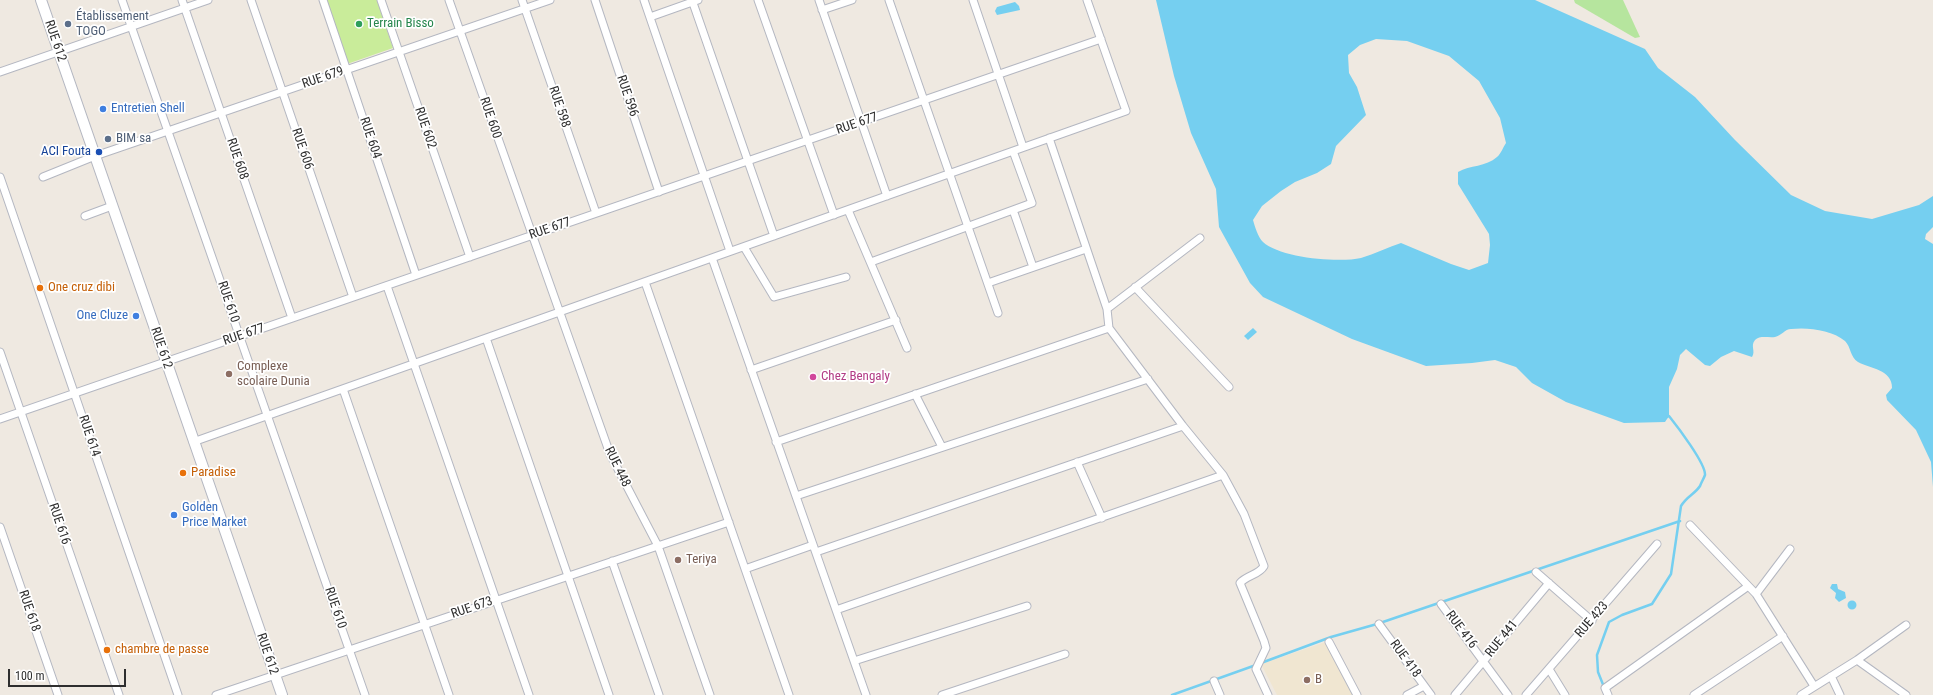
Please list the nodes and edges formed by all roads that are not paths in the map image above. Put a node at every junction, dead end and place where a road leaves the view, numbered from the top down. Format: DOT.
graph roads {
  1 [pos="41,0"];
  2 [pos="122,0"];
  3 [pos="182,0"];
  4 [pos="208,0"];
  5 [pos="251,0"];
  6 [pos="324,0"];
  7 [pos="380,0"];
  8 [pos="449,0"];
  9 [pos="522,0"];
  10 [pos="550,0"];
  11 [pos="594,0"];
  12 [pos="644,0"];
  13 [pos="758,0"];
  14 [pos="819,0"];
  15 [pos="852,0"];
  16 [pos="889,0"];
  17 [pos="972,0"];
  18 [pos="1087,0"];
  19 [pos="694,1"];
  20 [pos="185,8"];
  21 [pos="525,9"];
  22 [pos="822,10"];
  23 [pos="650,17"];
  24 [pos="132,27"];
  25 [pos="460,31"];
  26 [pos="1101,39"];
  27 [pos="59,52"];
  28 [pos="399,52"];
  29 [pos="347,70"];
  30 [pos="0,72"];
  31 [pos="998,75"];
  32 [pos="283,92"];
  33 [pos="924,100"];
  34 [pos="221,113"];
  35 [pos="861,122"];
  36 [pos="168,131"];
  37 [pos="1049,138"];
  38 [pos="808,140"];
  39 [pos="1023,148"];
  40 [pos="1013,151"];
  41 [pos="95,156"];
  42 [pos="748,161"];
  43 [pos="950,174"];
  44 [pos="704,176"];
  45 [pos="0,177"];
  46 [pos="43,177"];
  47 [pos="659,192"];
  48 [pos="887,196"];
  49 [pos="112,206"];
  50 [pos="848,210"];
  51 [pos="1013,210"];
  52 [pos="596,214"];
  53 [pos="834,215"];
  54 [pos="85,216"];
  55 [pos="968,226"];
  56 [pos="531,236"];
  57 [pos="774,236"];
  58 [pos="1200,238"];
  59 [pos="744,247"];
  60 [pos="1086,249"];
  61 [pos="730,251"];
  62 [pos="470,257"];
  63 [pos="712,258"];
  64 [pos="871,262"];
  65 [pos="1033,267"];
  66 [pos="416,275"];
  67 [pos="846,276"];
  68 [pos="645,282"];
  69 [pos="988,283"];
  70 [pos="387,286"];
  71 [pos="1135,287"];
  72 [pos="353,297"];
  73 [pos="1106,309"];
  74 [pos="559,312"];
  75 [pos="998,313"];
  76 [pos="292,318"];
  77 [pos="896,320"];
  78 [pos="1109,328"];
  79 [pos="240,336"];
  80 [pos="486,338"];
  81 [pos="907,348"];
  82 [pos="0,352"];
  83 [pos="166,362"];
  84 [pos="414,363"];
  85 [pos="751,370"];
  86 [pos="1148,379"];
  87 [pos="1229,387"];
  88 [pos="343,389"];
  89 [pos="74,393"];
  90 [pos="915,394"];
  91 [pos="20,412"];
  92 [pos="268,416"];
  93 [pos="0,419"];
  94 [pos="1183,426"];
  95 [pos="194,442"];
  96 [pos="776,442"];
  97 [pos="942,447"];
  98 [pos="1077,462"];
  99 [pos="1223,476"];
  100 [pos="796,496"];
  101 [pos="1102,518"];
  102 [pos="729,522"];
  103 [pos="1690,525"];
  104 [pos="0,527"];
  105 [pos="1657,544"];
  106 [pos="813,545"];
  107 [pos="658,546"];
  108 [pos="1790,549"];
  109 [pos="816,552"];
  110 [pos="612,561"];
  111 [pos="745,569"];
  112 [pos="1536,572"];
  113 [pos="568,576"];
  114 [pos="1549,583"];
  115 [pos="1747,586"];
  116 [pos="1756,594"];
  117 [pos="496,600"];
  118 [pos="1441,604"];
  119 [pos="1027,606"];
  120 [pos="836,610"];
  121 [pos="1592,620"];
  122 [pos="425,624"];
  123 [pos="1379,624"];
  124 [pos="1906,625"];
  125 [pos="1783,636"];
  126 [pos="1329,642"];
  127 [pos="349,650"];
  128 [pos="1065,654"];
  129 [pos="1857,660"];
  130 [pos="854,662"];
  131 [pos="1484,662"];
  132 [pos="1549,670"];
  133 [pos="275,675"];
  134 [pos="1831,676"];
  135 [pos="1214,681"];
  136 [pos="1424,686"];
  137 [pos="1814,686"];
  138 [pos="58,695"];
  139 [pos="119,695"];
  140 [pos="178,695"];
  141 [pos="216,695"];
  142 [pos="282,695"];
  143 [pos="365,695"];
  144 [pos="449,695"];
  145 [pos="529,695"];
  146 [pos="609,695"];
  147 [pos="659,695"];
  148 [pos="710,695"];
  149 [pos="790,695"];
  150 [pos="866,695"];
  151 [pos="942,695"];
  152 [pos="1220,695"];
  153 [pos="1268,695"];
  154 [pos="1358,695"];
  155 [pos="1408,695"];
  156 [pos="1431,695"];
  157 [pos="1455,695"];
  158 [pos="1508,695"];
  159 [pos="1526,695"];
  160 [pos="1565,695"];
  161 [pos="1608,695"];
  162 [pos="1694,695"];
  163 [pos="1801,695"];
  164 [pos="1840,695"];
  165 [pos="1906,695"];
  1 -- 27 [label="street, RUE 612"];
  2 -- 24 [label="street, RUE 610"];
  3 -- 20 [label="street, RUE 608"];
  4 -- 20 [label="street"];
  5 -- 32 [label="street, RUE 606"];
  6 -- 29 [label="street, RUE 604"];
  7 -- 28 [label="street, RUE 602"];
  8 -- 25 [label="street, RUE 600"];
  9 -- 21 [label="street, RUE 598"];
  10 -- 21 [label="street, RUE 679"];
  11 -- 47 [label="street, RUE 596"];
  12 -- 23 [label="street"];
  13 -- 38 [label="street"];
  14 -- 22 [label="street"];
  15 -- 22 [label="street"];
  16 -- 33 [label="street"];
  17 -- 31 [label="street"];
  18 -- 26 [label="street"];
  19 -- 23 [label="street"];
  19 -- 42 [label="street"];
  20 -- 24 [label="street"];
  20 -- 34 [label="street, RUE 608"];
  21 -- 25 [label="street, RUE 679"];
  21 -- 52 [label="street, RUE 598"];
  22 -- 35 [label="street"];
  23 -- 44 [label="street"];
  24 -- 27 [label="street"];
  24 -- 36 [label="street, RUE 610"];
  25 -- 28 [label="street, RUE 679"];
  25 -- 56 [label="street, RUE 600"];
  26 -- 31 [label="street, RUE 677"];
  26 -- 37 [label="street"];
  27 -- 30 [label="street"];
  27 -- 41 [label="street, RUE 612"];
  28 -- 29 [label="street, RUE 679"];
  28 -- 62 [label="street, RUE 602"];
  29 -- 32 [label="street, RUE 679"];
  29 -- 66 [label="street, RUE 604"];
  31 -- 33 [label="street, RUE 677"];
  31 -- 39 [label="street"];
  32 -- 34 [label="street, RUE 679"];
  32 -- 72 [label="street, RUE 606"];
  33 -- 35 [label="street, RUE 677"];
  33 -- 43 [label="street"];
  34 -- 36 [label="street, RUE 679"];
  34 -- 76 [label="street, RUE 608"];
  35 -- 38 [label="street, RUE 677"];
  35 -- 48 [label="street"];
  36 -- 41 [label="street, RUE 679"];
  36 -- 79 [label="street, RUE 610"];
  37 -- 39 [label="street"];
  37 -- 60 [label="street"];
  38 -- 42 [label="street, RUE 677"];
  38 -- 53 [label="street"];
  39 -- 40 [label="street"];
  40 -- 43 [label="street"];
  40 -- 51 [label="street"];
  41 -- 46 [label="street, RUE 679"];
  41 -- 49 [label="street, RUE 612"];
  42 -- 44 [label="street, RUE 677"];
  42 -- 57 [label="street"];
  43 -- 48 [label="street"];
  43 -- 55 [label="street"];
  44 -- 47 [label="street, RUE 677"];
  44 -- 61 [label="street"];
  45 -- 89 [label="street, RUE 614"];
  47 -- 52 [label="street, RUE 677"];
  48 -- 50 [label="street"];
  49 -- 54 [label="street"];
  49 -- 83 [label="street, RUE 612"];
  50 -- 53 [label="street"];
  50 -- 64 [label="street"];
  51 -- 55 [label="street"];
  51 -- 65 [label="street"];
  52 -- 56 [label="street, RUE 677"];
  53 -- 57 [label="street"];
  55 -- 64 [label="street"];
  55 -- 69 [label="street"];
  56 -- 62 [label="street, RUE 677"];
  56 -- 74 [label="street, RUE 448"];
  57 -- 59 [label="street"];
  58 -- 71 [label="street"];
  59 -- 61 [label="street"];
  59 -- 67 [label="street"];
  60 -- 65 [label="street"];
  60 -- 73 [label="street"];
  61 -- 63 [label="street"];
  62 -- 66 [label="street, RUE 677"];
  63 -- 68 [label="street"];
  63 -- 85 [label="street"];
  64 -- 77 [label="street"];
  65 -- 69 [label="street"];
  66 -- 70 [label="street, RUE 677"];
  68 -- 74 [label="street"];
  68 -- 102 [label="street"];
  69 -- 75 [label="street"];
  70 -- 72 [label="street, RUE 677"];
  70 -- 84 [label="street"];
  71 -- 73 [label="street"];
  71 -- 87 [label="street"];
  72 -- 76 [label="street, RUE 677"];
  73 -- 78 [label="street"];
  74 -- 80 [label="street"];
  74 -- 107 [label="street, RUE 448"];
  76 -- 79 [label="street, RUE 677"];
  77 -- 81 [label="street"];
  77 -- 85 [label="street"];
  78 -- 86 [label="street"];
  78 -- 90 [label="street"];
  79 -- 83 [label="street, RUE 677"];
  79 -- 92 [label="street, RUE 610"];
  80 -- 84 [label="street"];
  80 -- 113 [label="street"];
  82 -- 91 [label="street, RUE 616"];
  83 -- 89 [label="street, RUE 677"];
  83 -- 95 [label="street, RUE 612"];
  84 -- 88 [label="street"];
  84 -- 117 [label="street"];
  85 -- 96 [label="street"];
  86 -- 94 [label="street"];
  86 -- 97 [label="street"];
  88 -- 92 [label="street"];
  88 -- 122 [label="street"];
  89 -- 91 [label="street, RUE 677"];
  89 -- 140 [label="street, RUE 614"];
  90 -- 96 [label="street"];
  90 -- 97 [label="street"];
  91 -- 93 [label="street, RUE 677"];
  91 -- 139 [label="street, RUE 616"];
  92 -- 95 [label="street"];
  92 -- 127 [label="street, RUE 610"];
  94 -- 98 [label="street"];
  94 -- 99 [label="street"];
  95 -- 133 [label="street, RUE 612"];
  96 -- 100 [label="street"];
  97 -- 100 [label="street"];
  98 -- 101 [label="street"];
  98 -- 109 [label="street"];
  99 -- 101 [label="street"];
  99 -- 153 [label="street"];
  100 -- 106 [label="street"];
  101 -- 120 [label="street"];
  102 -- 107 [label="street, RUE 673"];
  102 -- 111 [label="street"];
  103 -- 115 [label="street"];
  104 -- 138 [label="street, RUE 618"];
  105 -- 121 [label="street, RUE 423"];
  106 -- 109 [label="street"];
  106 -- 111 [label="street"];
  107 -- 110 [label="street, RUE 673"];
  107 -- 148 [label="street, RUE 448"];
  108 -- 116 [label="street"];
  109 -- 120 [label="street"];
  110 -- 113 [label="street, RUE 673"];
  110 -- 147 [label="street"];
  111 -- 149 [label="street"];
  112 -- 114 [label="street"];
  113 -- 117 [label="street, RUE 673"];
  113 -- 146 [label="street"];
  114 -- 121 [label="street"];
  114 -- 131 [label="street, RUE 441"];
  115 -- 116 [label="street"];
  115 -- 161 [label="street"];
  116 -- 125 [label="street"];
  117 -- 122 [label="street, RUE 673"];
  117 -- 145 [label="street"];
  118 -- 131 [label="street, RUE 416"];
  119 -- 130 [label="street"];
  120 -- 130 [label="street"];
  121 -- 132 [label="street, RUE 423"];
  122 -- 127 [label="street, RUE 673"];
  122 -- 144 [label="street"];
  123 -- 136 [label="street, RUE 418"];
  124 -- 129 [label="street"];
  125 -- 137 [label="street"];
  125 -- 162 [label="street"];
  126 -- 154 [label="street"];
  127 -- 133 [label="street, RUE 673"];
  127 -- 143 [label="street, RUE 610"];
  128 -- 151 [label="street"];
  129 -- 134 [label="street"];
  129 -- 165 [label="street"];
  130 -- 150 [label="street"];
  131 -- 157 [label="street, RUE 441"];
  131 -- 158 [label="street, RUE 416"];
  132 -- 159 [label="street, RUE 423"];
  132 -- 160 [label="street"];
  133 -- 141 [label="street, RUE 673"];
  133 -- 142 [label="street, RUE 612"];
  134 -- 137 [label="street"];
  134 -- 164 [label="street"];
  135 -- 152 [label="street"];
  136 -- 155 [label="street"];
  136 -- 156 [label="street, RUE 418"];
  137 -- 163 [label="street"];
}
